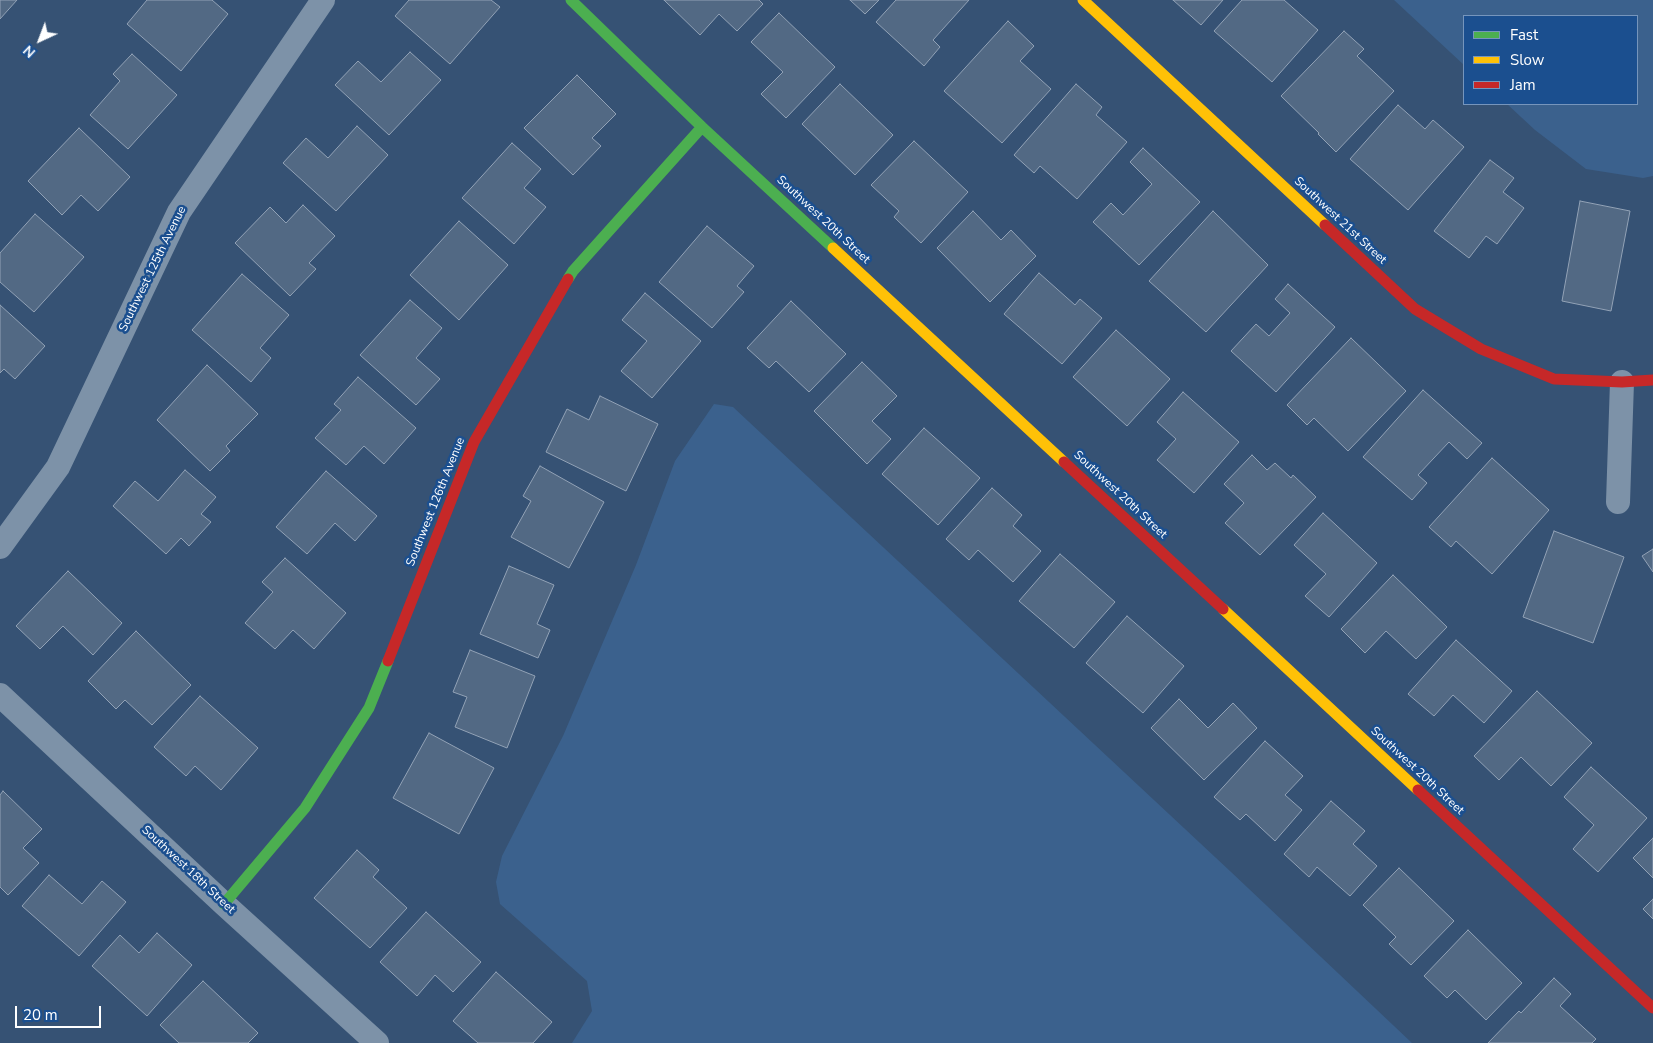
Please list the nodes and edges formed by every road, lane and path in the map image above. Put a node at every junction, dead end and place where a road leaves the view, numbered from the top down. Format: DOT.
graph roads {
  1 [pos="322,0"];
  2 [pos="571,0"];
  3 [pos="1083,0"];
  4 [pos="702,126"];
  5 [pos="1653,380"];
  6 [pos="1622,382"];
  7 [pos="1618,502"];
  8 [pos="0,547"];
  9 [pos="0,695"];
  10 [pos="224,904"];
  11 [pos="1653,1008"];
  12 [pos="377,1043"];
  1 -- 8 [label="street, Southwest 125th Avenue"];
  2 -- 4 [label="street, Southwest 20th Street"];
  3 -- 6 [label="street, Southwest 21st Street"];
  4 -- 10 [label="street, Southwest 126th Avenue"];
  4 -- 11 [label="street, Southwest 20th Street"];
  5 -- 6 [label="street, Southwest 21st Street"];
  6 -- 7 [label="street"];
  9 -- 10 [label="street, Southwest 18th Street"];
  10 -- 12 [label="street, Southwest 18th Street"];
}
